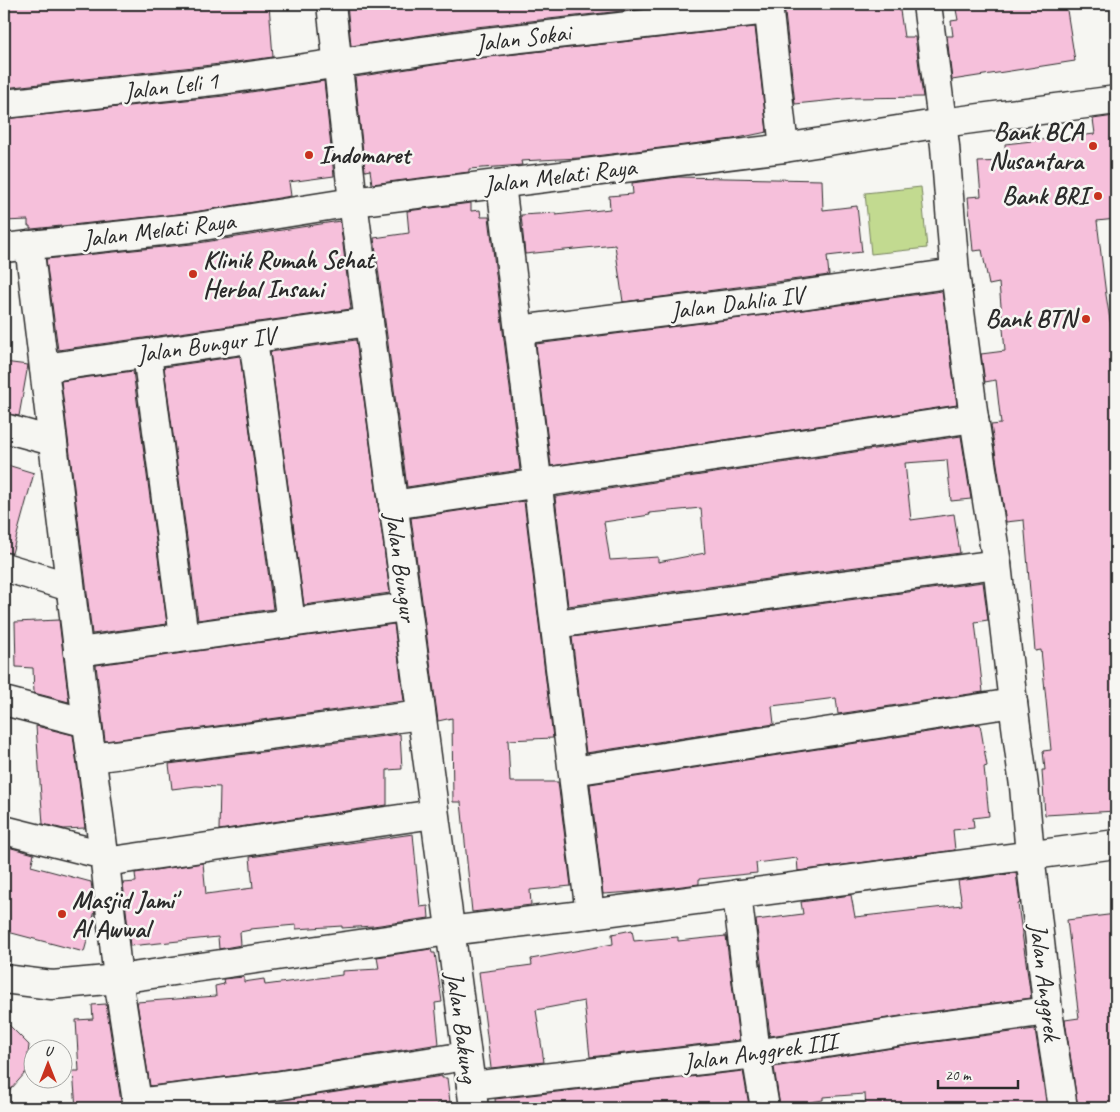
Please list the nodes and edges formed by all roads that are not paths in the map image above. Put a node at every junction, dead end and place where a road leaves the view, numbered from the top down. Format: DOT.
graph roads {
  1 [pos="332,4"];
  2 [pos="927,4"];
  3 [pos="769,7"];
  4 [pos="337,63"];
  5 [pos="1116,100"];
  6 [pos="4,104"];
  7 [pos="942,123"];
  8 [pos="784,148"];
  9 [pos="501,184"];
  10 [pos="353,202"];
  11 [pos="16,246"];
  12 [pos="955,273"];
  13 [pos="369,322"];
  14 [pos="519,330"];
  15 [pos="253,339"];
  16 [pos="147,354"];
  17 [pos="44,368"];
  18 [pos="974,418"];
  19 [pos="4,428"];
  20 [pos="52,441"];
  21 [pos="538,484"];
  22 [pos="393,505"];
  23 [pos="997,564"];
  24 [pos="4,567"];
  25 [pos="70,587"];
  26 [pos="406,607"];
  27 [pos="291,623"];
  28 [pos="555,624"];
  29 [pos="184,637"];
  30 [pos="78,652"];
  31 [pos="4,701"];
  32 [pos="1013,703"];
  33 [pos="421,715"];
  34 [pos="86,723"];
  35 [pos="92,758"];
  36 [pos="573,771"];
  37 [pos="434,814"];
  38 [pos="4,830"];
  39 [pos="1116,844"];
  40 [pos="1030,856"];
  41 [pos="105,859"];
  42 [pos="737,894"];
  43 [pos="590,914"];
  44 [pos="450,939"];
  45 [pos="118,979"];
  46 [pos="4,980"];
  47 [pos="1048,1011"];
  48 [pos="756,1054"];
  49 [pos="466,1056"];
  50 [pos="472,1097"];
  51 [pos="138,1106"];
  52 [pos="765,1108"];
  53 [pos="1063,1108"];
  1 -- 4 [label="street, Jalan Bungur"];
  2 -- 7 [label="street, Jalan Anggrek"];
  3 -- 4 [label="street, Jalan Sokai"];
  3 -- 8 [label="street"];
  4 -- 6 [label="street, Jalan Leli 1"];
  4 -- 10 [label="street, Jalan Bungur"];
  5 -- 7 [label="street, Jalan Melati Raya"];
  7 -- 8 [label="street, Jalan Melati Raya"];
  7 -- 12 [label="street, Jalan Anggrek"];
  8 -- 9 [label="street, Jalan Melati Raya"];
  9 -- 10 [label="street, Jalan Melati Raya"];
  9 -- 14 [label="street"];
  10 -- 11 [label="street, Jalan Melati Raya"];
  10 -- 13 [label="street, Jalan Bungur"];
  11 -- 17 [label="street"];
  12 -- 14 [label="street, Jalan Dahlia IV"];
  12 -- 18 [label="street, Jalan Anggrek"];
  13 -- 15 [label="street, Jalan Bungur IV"];
  13 -- 22 [label="street, Jalan Bungur"];
  14 -- 21 [label="street"];
  15 -- 16 [label="street, Jalan Bungur IV"];
  15 -- 27 [label="street"];
  16 -- 17 [label="street, Jalan Bungur IV"];
  16 -- 29 [label="street"];
  17 -- 20 [label="street"];
  18 -- 21 [label="street"];
  18 -- 23 [label="street, Jalan Anggrek"];
  19 -- 20 [label="street"];
  20 -- 25 [label="street"];
  21 -- 22 [label="street"];
  21 -- 28 [label="street"];
  22 -- 26 [label="street, Jalan Bungur"];
  23 -- 28 [label="street"];
  23 -- 32 [label="street, Jalan Anggrek"];
  24 -- 25 [label="street"];
  25 -- 30 [label="street"];
  26 -- 27 [label="street"];
  26 -- 33 [label="street, Jalan Bungur"];
  27 -- 29 [label="street"];
  28 -- 36 [label="street"];
  29 -- 30 [label="street"];
  30 -- 34 [label="street"];
  31 -- 34 [label="street"];
  32 -- 36 [label="street"];
  32 -- 40 [label="street, Jalan Anggrek"];
  33 -- 35 [label="street"];
  33 -- 37 [label="street, Jalan Bungur"];
  34 -- 35 [label="street"];
  35 -- 41 [label="street"];
  36 -- 43 [label="street"];
  37 -- 41 [label="street"];
  37 -- 44 [label="street, Jalan Bungur"];
  38 -- 41 [label="street"];
  39 -- 40 [label="street"];
  40 -- 42 [label="street"];
  40 -- 47 [label="street, Jalan Anggrek"];
  41 -- 45 [label="street"];
  42 -- 43 [label="street"];
  42 -- 48 [label="street"];
  43 -- 44 [label="street"];
  44 -- 45 [label="street"];
  44 -- 49 [label="street, Jalan Bakung"];
  45 -- 46 [label="street"];
  45 -- 51 [label="street"];
  47 -- 48 [label="street, Jalan Anggrek III"];
  47 -- 53 [label="street, Jalan Anggrek"];
  48 -- 50 [label="street, Jalan Anggrek III"];
  48 -- 52 [label="street"];
  49 -- 50 [label="street, Jalan Bakung"];
  49 -- 51 [label="street"];
}
